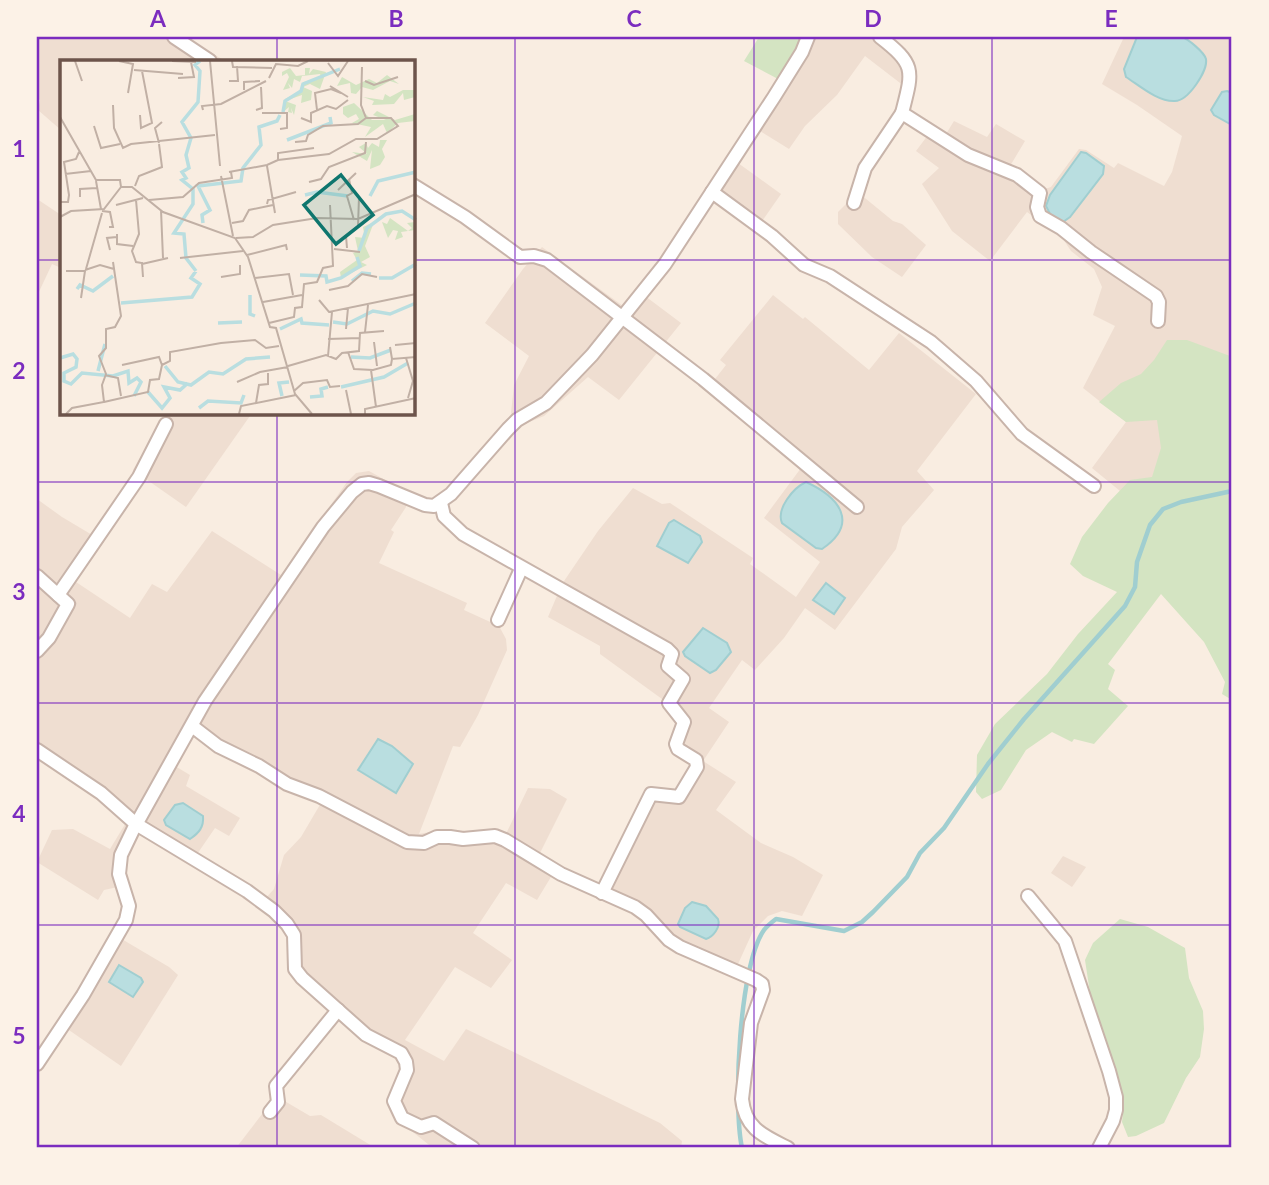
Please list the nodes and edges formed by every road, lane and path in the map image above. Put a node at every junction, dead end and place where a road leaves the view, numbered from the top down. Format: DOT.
graph roads {
  1 [pos="174,37"];
  2 [pos="808,37"];
  3 [pos="880,37"];
  4 [pos="208,60"];
  5 [pos="902,113"];
  6 [pos="415,186"];
  7 [pos="712,192"];
  8 [pos="854,203"];
  9 [pos="622,317"];
  10 [pos="1158,321"];
  11 [pos="166,424"];
  12 [pos="1094,485"];
  13 [pos="441,503"];
  14 [pos="857,507"];
  15 [pos="522,569"];
  16 [pos="37,576"];
  17 [pos="58,595"];
  18 [pos="498,620"];
  19 [pos="37,651"];
  20 [pos="192,726"];
  21 [pos="37,750"];
  22 [pos="136,824"];
  23 [pos="602,893"];
  24 [pos="1028,896"];
  25 [pos="338,1010"];
  26 [pos="37,1064"];
  27 [pos="270,1112"];
  28 [pos="473,1148"];
  29 [pos="788,1148"];
  30 [pos="1099,1148"];
  1 -- 4 [label="street"];
  2 -- 7 [label="street"];
  3 -- 5 [label="street"];
  5 -- 8 [label="street"];
  5 -- 10 [label="street"];
  6 -- 9 [label="street"];
  7 -- 9 [label="street"];
  7 -- 12 [label="street"];
  9 -- 13 [label="street"];
  9 -- 14 [label="street"];
  11 -- 17 [label="street"];
  13 -- 15 [label="street"];
  13 -- 20 [label="street"];
  15 -- 18 [label="street"];
  15 -- 23 [label="street"];
  16 -- 17 [label="street"];
  17 -- 19 [label="street"];
  20 -- 22 [label="street"];
  20 -- 23 [label="street"];
  21 -- 22 [label="street"];
  22 -- 25 [label="street"];
  22 -- 26 [label="street"];
  23 -- 29 [label="street"];
  24 -- 30 [label="street"];
  25 -- 27 [label="street"];
  25 -- 28 [label="street"];
}
